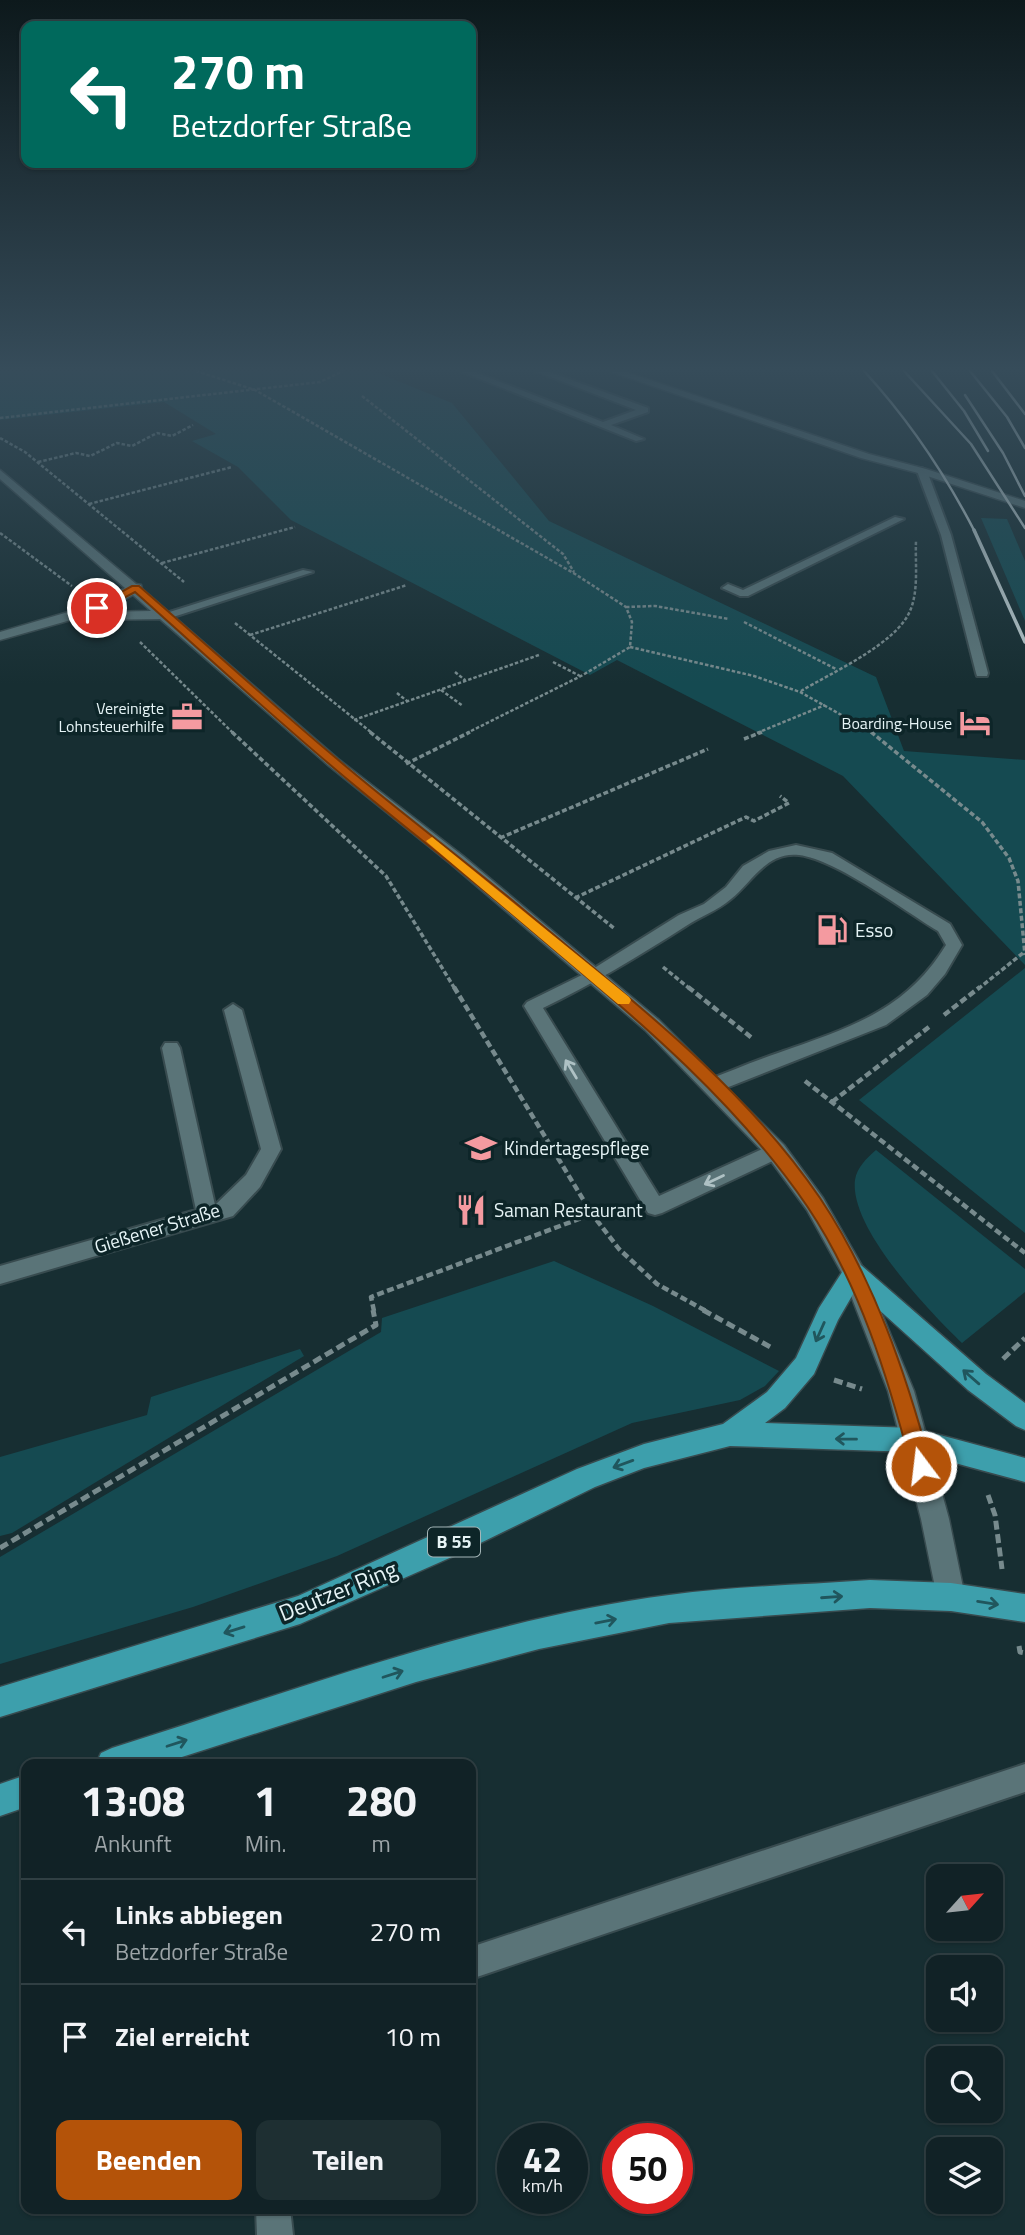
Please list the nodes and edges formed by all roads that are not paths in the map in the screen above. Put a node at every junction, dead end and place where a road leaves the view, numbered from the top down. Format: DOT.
graph roads {
  1 [pos="3,475"];
  2 [pos="924,475"];
  3 [pos="935,475"];
  4 [pos="1025,505"];
  5 [pos="899,519"];
  6 [pos="307,572"];
  7 [pos="136,588"];
  8 [pos="728,588"];
  9 [pos="166,615"];
  10 [pos="64,618"];
  11 [pos="0,636"];
  12 [pos="982,673"];
  13 [pos="594,976"];
  14 [pos="233,1010"];
  15 [pos="171,1048"];
  16 [pos="714,1085"];
  17 [pos="776,1151"];
  18 [pos="207,1215"];
  19 [pos="854,1273"];
  20 [pos="0,1275"];
  21 [pos="1025,1418"];
  22 [pos="730,1434"];
  23 [pos="914,1440"];
  24 [pos="1025,1470"];
  25 [pos="951,1597"];
  26 [pos="1025,1608"];
  27 [pos="0,1702"];
  28 [pos="127,1759"];
  29 [pos="1025,1778"];
  30 [pos="21,1793"];
  31 [pos="0,1800"];
  32 [pos="476,1961"];
  33 [pos="273,2214"];
  34 [pos="275,2235"];
  1 -- 7 [label="main road"];
  2 -- 12 [label="lane"];
  3 -- 4 [label="main road"];
  5 -- 8 [label="lane"];
  6 -- 9 [label="lane"];
  7 -- 9 [label="main road"];
  7 -- 10 [label="main road"];
  9 -- 10 [label="main road"];
  9 -- 13 [label="main road"];
  10 -- 11 [label="main road"];
  13 -- 16 [label="main road"];
  13 -- 16 [label="lane"];
  17 -- 13 [label="lane, one-way"];
  14 -- 18 [label="lane, Gießener Straße"];
  15 -- 18 [label="lane"];
  16 -- 17 [label="main road"];
  17 -- 19 [label="main road"];
  18 -- 20 [label="lane, Gießener Straße"];
  21 -- 19 [label="main road, one-way"];
  19 -- 22 [label="main road, one-way"];
  19 -- 23 [label="main road"];
  23 -- 22 [label="main road, Deutzer Ring / B 55, one-way"];
  22 -- 27 [label="main road, Deutzer Ring / B 55, one-way"];
  23 -- 24 [label="main road, B 55"];
  23 -- 25 [label="main road"];
  25 -- 26 [label="main road, one-way"];
  28 -- 25 [label="main road, one-way"];
  29 -- 32 [label="lane"];
  30 -- 31 [label="main road"];
  33 -- 34 [label="lane"];
}
